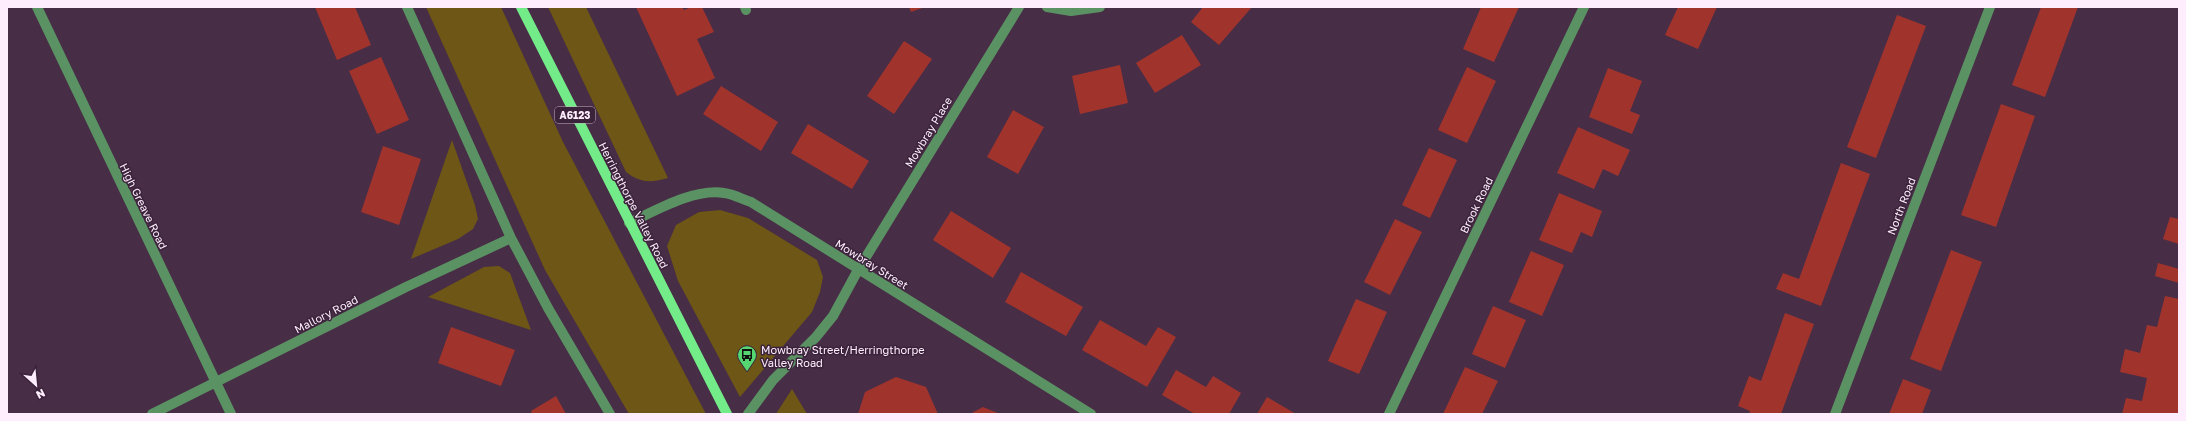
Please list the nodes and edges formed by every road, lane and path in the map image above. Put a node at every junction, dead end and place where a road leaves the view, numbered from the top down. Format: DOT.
graph roads {
  1 [pos="37,7"];
  2 [pos="407,7"];
  3 [pos="521,7"];
  4 [pos="1019,7"];
  5 [pos="1047,7"];
  6 [pos="1100,7"];
  7 [pos="1584,7"];
  8 [pos="1990,7"];
  9 [pos="629,223"];
  10 [pos="511,238"];
  11 [pos="858,270"];
  12 [pos="216,383"];
  13 [pos="152,414"];
  14 [pos="231,414"];
  15 [pos="610,414"];
  16 [pos="727,414"];
  17 [pos="748,414"];
  18 [pos="1090,414"];
  19 [pos="1389,414"];
  20 [pos="1835,414"];
  1 -- 12 [label="street, High Greave Road"];
  2 -- 10 [label="street"];
  3 -- 9 [label="main road, Herringthorpe Valley Road / A6123"];
  4 -- 11 [label="street, Mowbray Place"];
  5 -- 6 [label="street"];
  7 -- 19 [label="street, Brook Road"];
  8 -- 20 [label="street, North Road"];
  9 -- 11 [label="street, Mowbray Street"];
  9 -- 16 [label="main road, Herringthorpe Valley Road / A6123"];
  10 -- 12 [label="street, Mallory Road"];
  10 -- 15 [label="street"];
  11 -- 17 [label="street, Mowbray Place"];
  11 -- 18 [label="street, Mowbray Street"];
  12 -- 13 [label="street, Mallory Road"];
  12 -- 14 [label="street, High Greave Road"];
}
